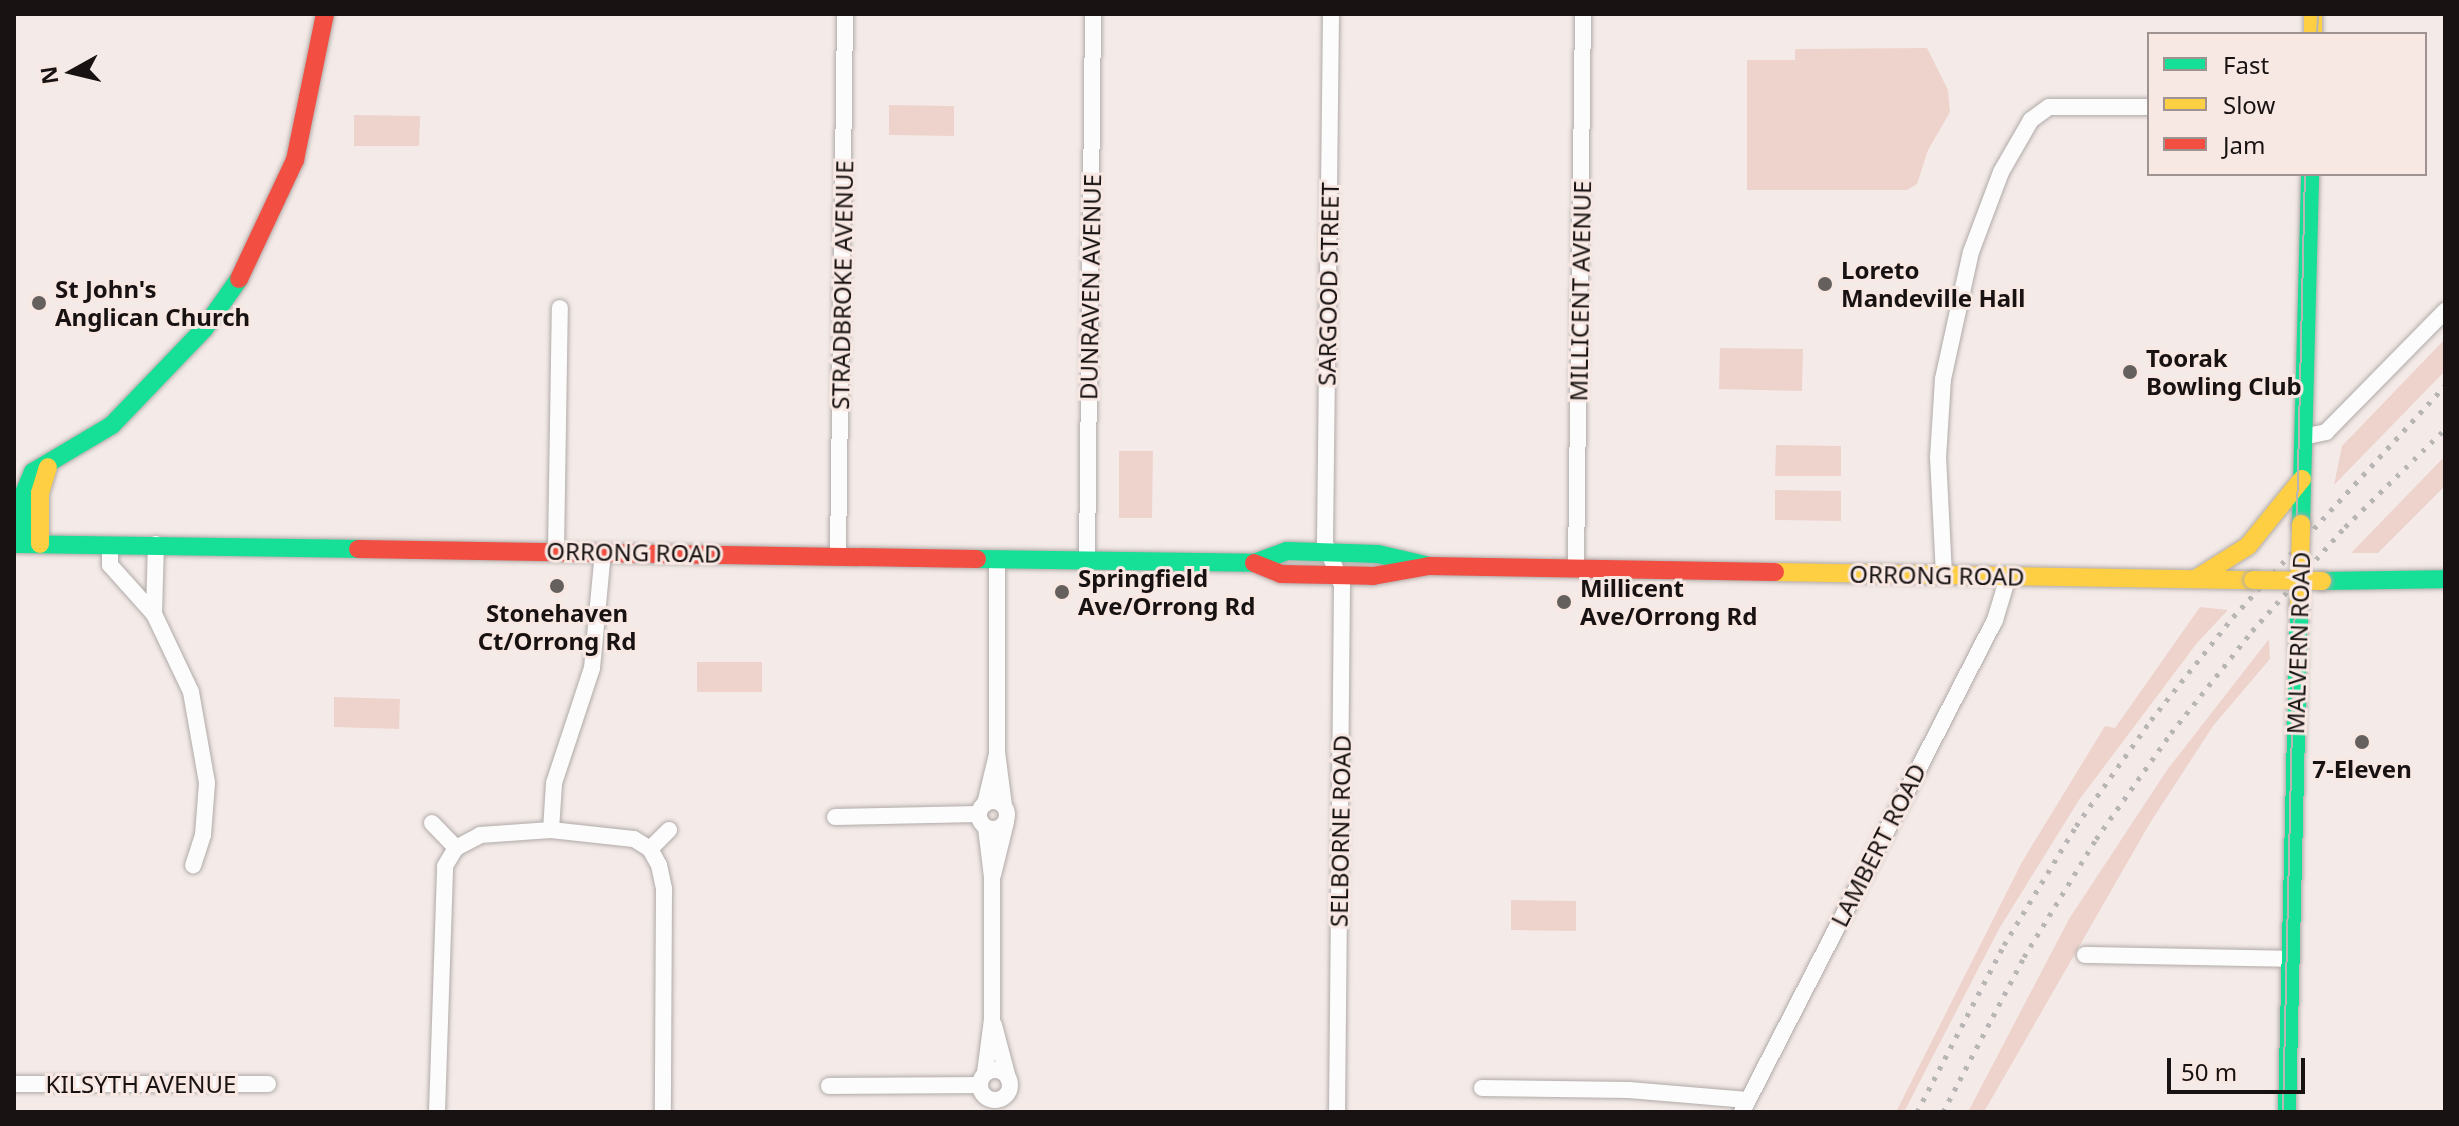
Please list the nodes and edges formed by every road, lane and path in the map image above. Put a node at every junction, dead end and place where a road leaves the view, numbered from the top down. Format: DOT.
graph roads {
  1 [pos="325,14"];
  2 [pos="845,14"];
  3 [pos="1093,14"];
  4 [pos="1331,14"];
  5 [pos="1583,14"];
  6 [pos="2147,107"];
  7 [pos="2310,176"];
  8 [pos="560,308"];
  9 [pos="2445,311"];
  10 [pos="2303,437"];
  11 [pos="2302,479"];
  12 [pos="25,544"];
  13 [pos="156,544"];
  14 [pos="110,545"];
  15 [pos="556,551"];
  16 [pos="603,552"];
  17 [pos="1328,553"];
  18 [pos="838,556"];
  19 [pos="997,559"];
  20 [pos="1087,560"];
  21 [pos="1254,563"];
  22 [pos="1429,566"];
  23 [pos="1576,568"];
  24 [pos="1338,575"];
  25 [pos="1944,575"];
  26 [pos="2008,577"];
  27 [pos="2192,579"];
  28 [pos="2445,579"];
  29 [pos="2299,581"];
  30 [pos="154,614"];
  31 [pos="997,752"];
  32 [pos="1005,814"];
  33 [pos="984,815"];
  34 [pos="835,817"];
  35 [pos="432,823"];
  36 [pos="551,830"];
  37 [pos="669,830"];
  38 [pos="456,848"];
  39 [pos="650,849"];
  40 [pos="193,865"];
  41 [pos="992,877"];
  42 [pos="2085,955"];
  43 [pos="2291,959"];
  44 [pos="992,1019"];
  45 [pos="1008,1078"];
  46 [pos="14,1084"];
  47 [pos="268,1084"];
  48 [pos="829,1086"];
  49 [pos="1482,1088"];
  50 [pos="985,1092"];
  51 [pos="1006,1104"];
  52 [pos="1745,1106"];
  53 [pos="437,1112"];
  54 [pos="663,1112"];
  55 [pos="1337,1112"];
  56 [pos="2287,1112"];
  1 -- 12 [label="main road"];
  2 -- 18 [label="street, STRADBROKE AVENUE"];
  3 -- 20 [label="street, DUNRAVEN AVENUE"];
  4 -- 17 [label="street, SARGOOD STREET"];
  5 -- 23 [label="street, MILLICENT AVENUE"];
  6 -- 25 [label="street"];
  7 -- 10 [label="main road, MALVERN ROAD"];
  8 -- 15 [label="street"];
  9 -- 10 [label="street"];
  10 -- 11 [label="main road, MALVERN ROAD"];
  11 -- 27 [label="main road"];
  11 -- 29 [label="main road, MALVERN ROAD, bridge"];
  12 -- 14 [label="main road, ORRONG ROAD"];
  13 -- 14 [label="main road, ORRONG ROAD"];
  13 -- 15 [label="main road, ORRONG ROAD"];
  13 -- 30 [label="street"];
  14 -- 30 [label="street"];
  15 -- 16 [label="main road, ORRONG ROAD"];
  16 -- 18 [label="main road, ORRONG ROAD"];
  16 -- 36 [label="street"];
  17 -- 21 [label="main road, ORRONG ROAD"];
  17 -- 22 [label="main road, ORRONG ROAD"];
  17 -- 24 [label="street, SELBORNE ROAD"];
  18 -- 19 [label="main road, ORRONG ROAD"];
  19 -- 20 [label="main road, ORRONG ROAD"];
  19 -- 31 [label="street"];
  20 -- 21 [label="main road, ORRONG ROAD"];
  21 -- 24 [label="main road, ORRONG ROAD"];
  22 -- 23 [label="main road, ORRONG ROAD"];
  22 -- 24 [label="main road, ORRONG ROAD"];
  23 -- 25 [label="main road, ORRONG ROAD"];
  24 -- 55 [label="street, SELBORNE ROAD"];
  25 -- 26 [label="main road, ORRONG ROAD"];
  26 -- 27 [label="main road, ORRONG ROAD"];
  26 -- 52 [label="street, LAMBERT ROAD"];
  27 -- 29 [label="main road, ORRONG ROAD, bridge"];
  28 -- 29 [label="main road, ORRONG ROAD, bridge"];
  29 -- 43 [label="main road, MALVERN ROAD, bridge"];
  30 -- 40 [label="street"];
  31 -- 32 [label="street"];
  31 -- 33 [label="street"];
  32 -- 33 [label="street"];
  32 -- 33 [label="street"];
  32 -- 41 [label="street"];
  33 -- 34 [label="street"];
  33 -- 41 [label="street"];
  35 -- 38 [label="street"];
  36 -- 38 [label="street"];
  36 -- 39 [label="street"];
  37 -- 39 [label="street"];
  38 -- 53 [label="street"];
  39 -- 54 [label="street"];
  41 -- 44 [label="street"];
  42 -- 43 [label="street"];
  43 -- 56 [label="main road, MALVERN ROAD"];
  44 -- 45 [label="street"];
  44 -- 50 [label="street"];
  45 -- 50 [label="street"];
  45 -- 51 [label="street"];
  46 -- 47 [label="street, KILSYTH AVENUE"];
  48 -- 50 [label="street"];
  49 -- 52 [label="street"];
  50 -- 51 [label="street"];
}
